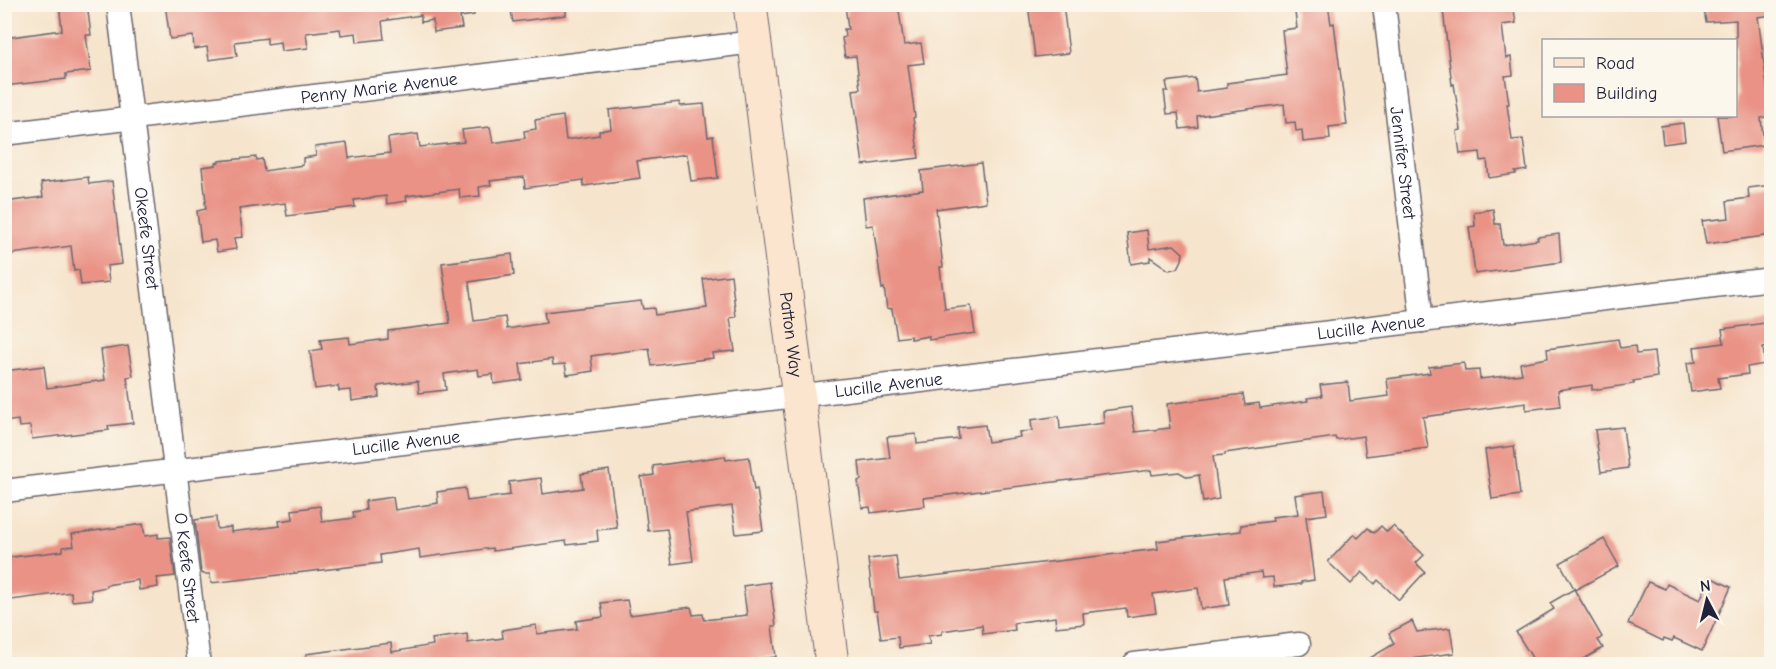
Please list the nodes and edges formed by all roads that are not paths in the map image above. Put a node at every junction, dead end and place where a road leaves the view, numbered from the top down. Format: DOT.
graph roads {
  1 [pos="118,4"];
  2 [pos="750,4"];
  3 [pos="1384,4"];
  4 [pos="754,42"];
  5 [pos="132,118"];
  6 [pos="4,134"];
  7 [pos="1772,279"];
  8 [pos="1422,321"];
  9 [pos="799,396"];
  10 [pos="175,471"];
  11 [pos="4,491"];
  12 [pos="1299,644"];
  13 [pos="199,664"];
  14 [pos="832,664"];
  15 [pos="1134,664"];
  1 -- 5 [label="street, Okeefe Street"];
  2 -- 4 [label="street, Patton Way"];
  3 -- 8 [label="street, Jennifer Street"];
  4 -- 5 [label="street, Penny Marie Avenue"];
  4 -- 9 [label="street, Patton Way"];
  5 -- 6 [label="street, Penny Marie Avenue"];
  5 -- 10 [label="street, Okeefe Street"];
  7 -- 8 [label="street, Lucille Avenue"];
  8 -- 9 [label="street, Lucille Avenue"];
  9 -- 10 [label="street, Lucille Avenue"];
  9 -- 14 [label="street, Patton Way"];
  10 -- 11 [label="street, Lucille Avenue"];
  10 -- 13 [label="street, O Keefe Street"];
  12 -- 15 [label="street"];
}
